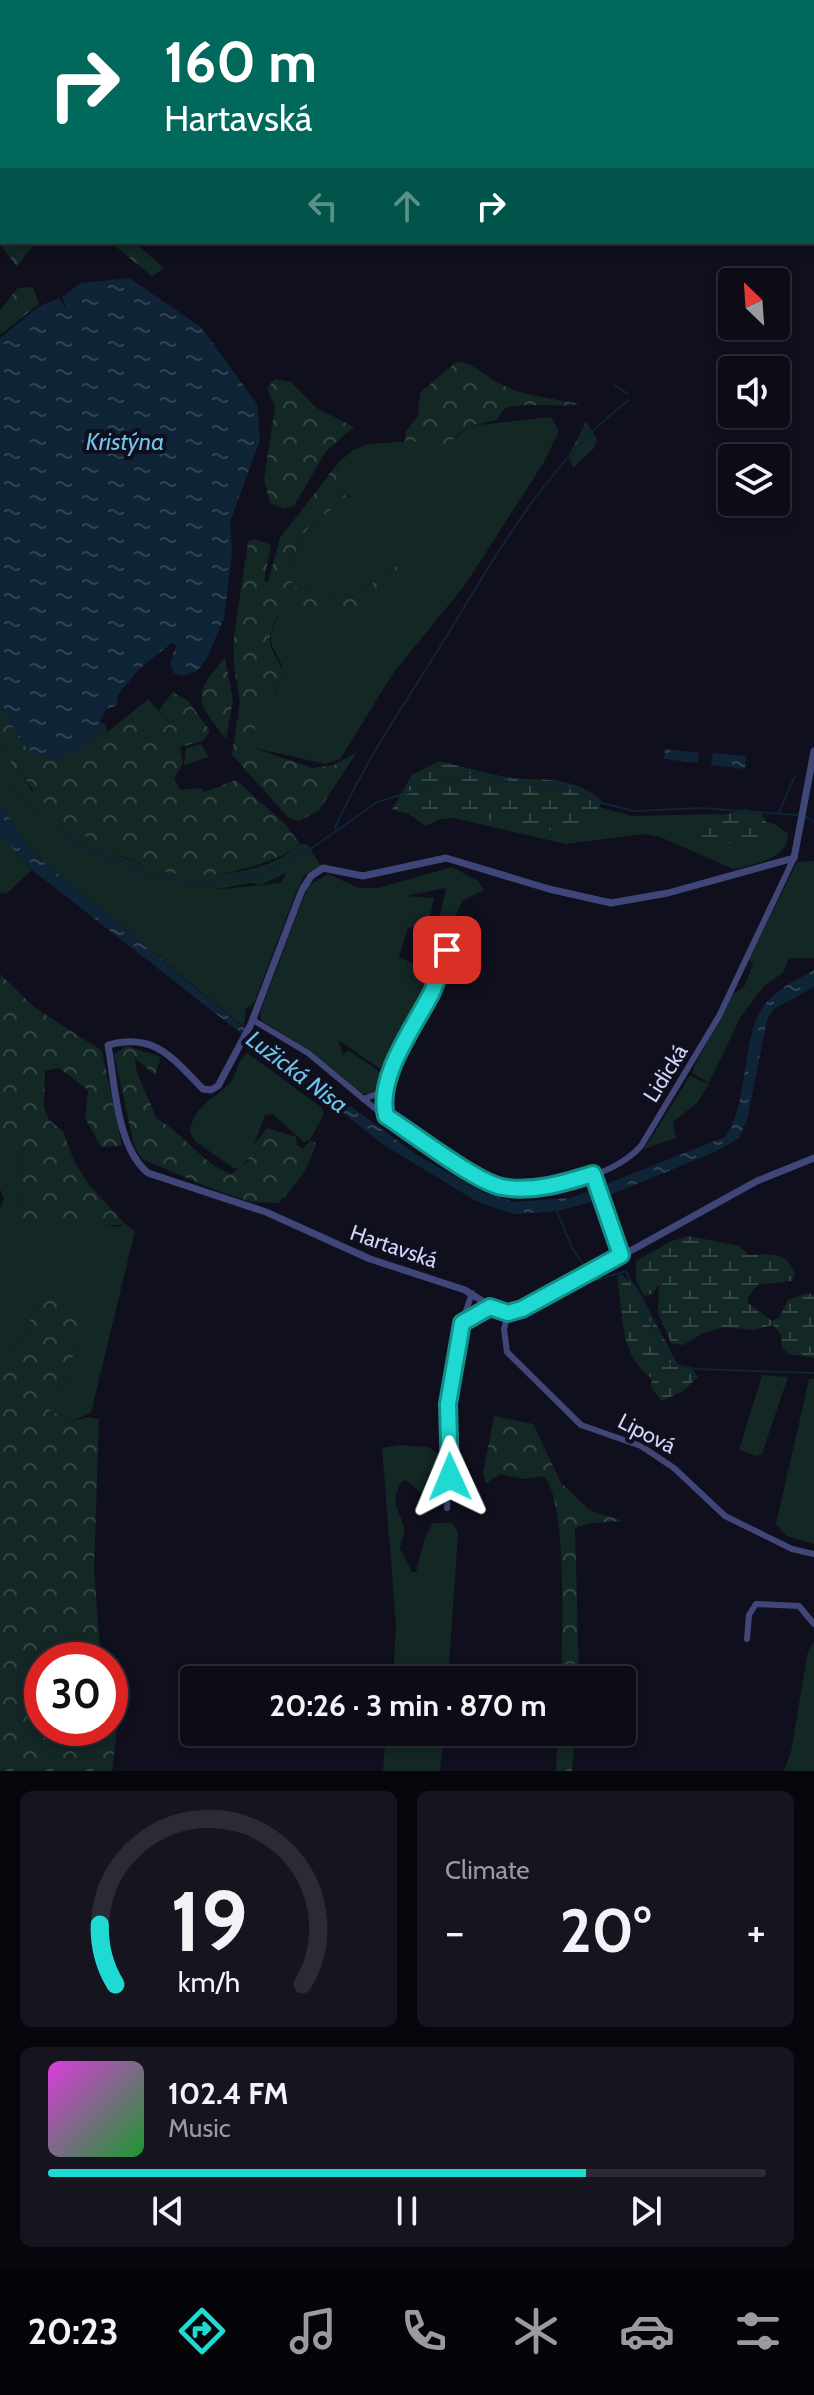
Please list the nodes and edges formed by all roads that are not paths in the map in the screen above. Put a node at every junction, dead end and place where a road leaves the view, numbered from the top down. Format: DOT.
graph roads {
  1 [pos="814,751"];
  2 [pos="794,858"];
  3 [pos="447,950"];
  4 [pos="252,1022"];
  5 [pos="386,1091"];
  6 [pos="363,1099"];
  7 [pos="386,1116"];
  8 [pos="814,1158"];
  9 [pos="593,1174"];
  10 [pos="621,1255"];
  11 [pos="472,1293"];
  12 [pos="490,1307"];
  13 [pos="508,1313"];
  14 [pos="462,1323"];
  15 [pos="447,1508"];
  16 [pos="814,1554"];
  17 [pos="814,1624"];
  18 [pos="747,1639"];
  1 -- 2 [label="street, Lidická"];
  2 -- 4 [label="street"];
  2 -- 9 [label="street, Lidická"];
  3 -- 5 [label="street"];
  4 -- 6 [label="street, Lidická"];
  4 -- 11 [label="street, Hartavská"];
  5 -- 6 [label="street"];
  5 -- 7 [label="street"];
  6 -- 7 [label="street, Lidická"];
  7 -- 9 [label="street, Lidická"];
  8 -- 10 [label="street"];
  9 -- 10 [label="street"];
  10 -- 13 [label="street"];
  11 -- 12 [label="street, Hartavská"];
  11 -- 14 [label="street"];
  12 -- 13 [label="street, Hartavská"];
  12 -- 14 [label="street"];
  13 -- 16 [label="street, Lipová"];
  14 -- 15 [label="street"];
  17 -- 18 [label="street"];
}
